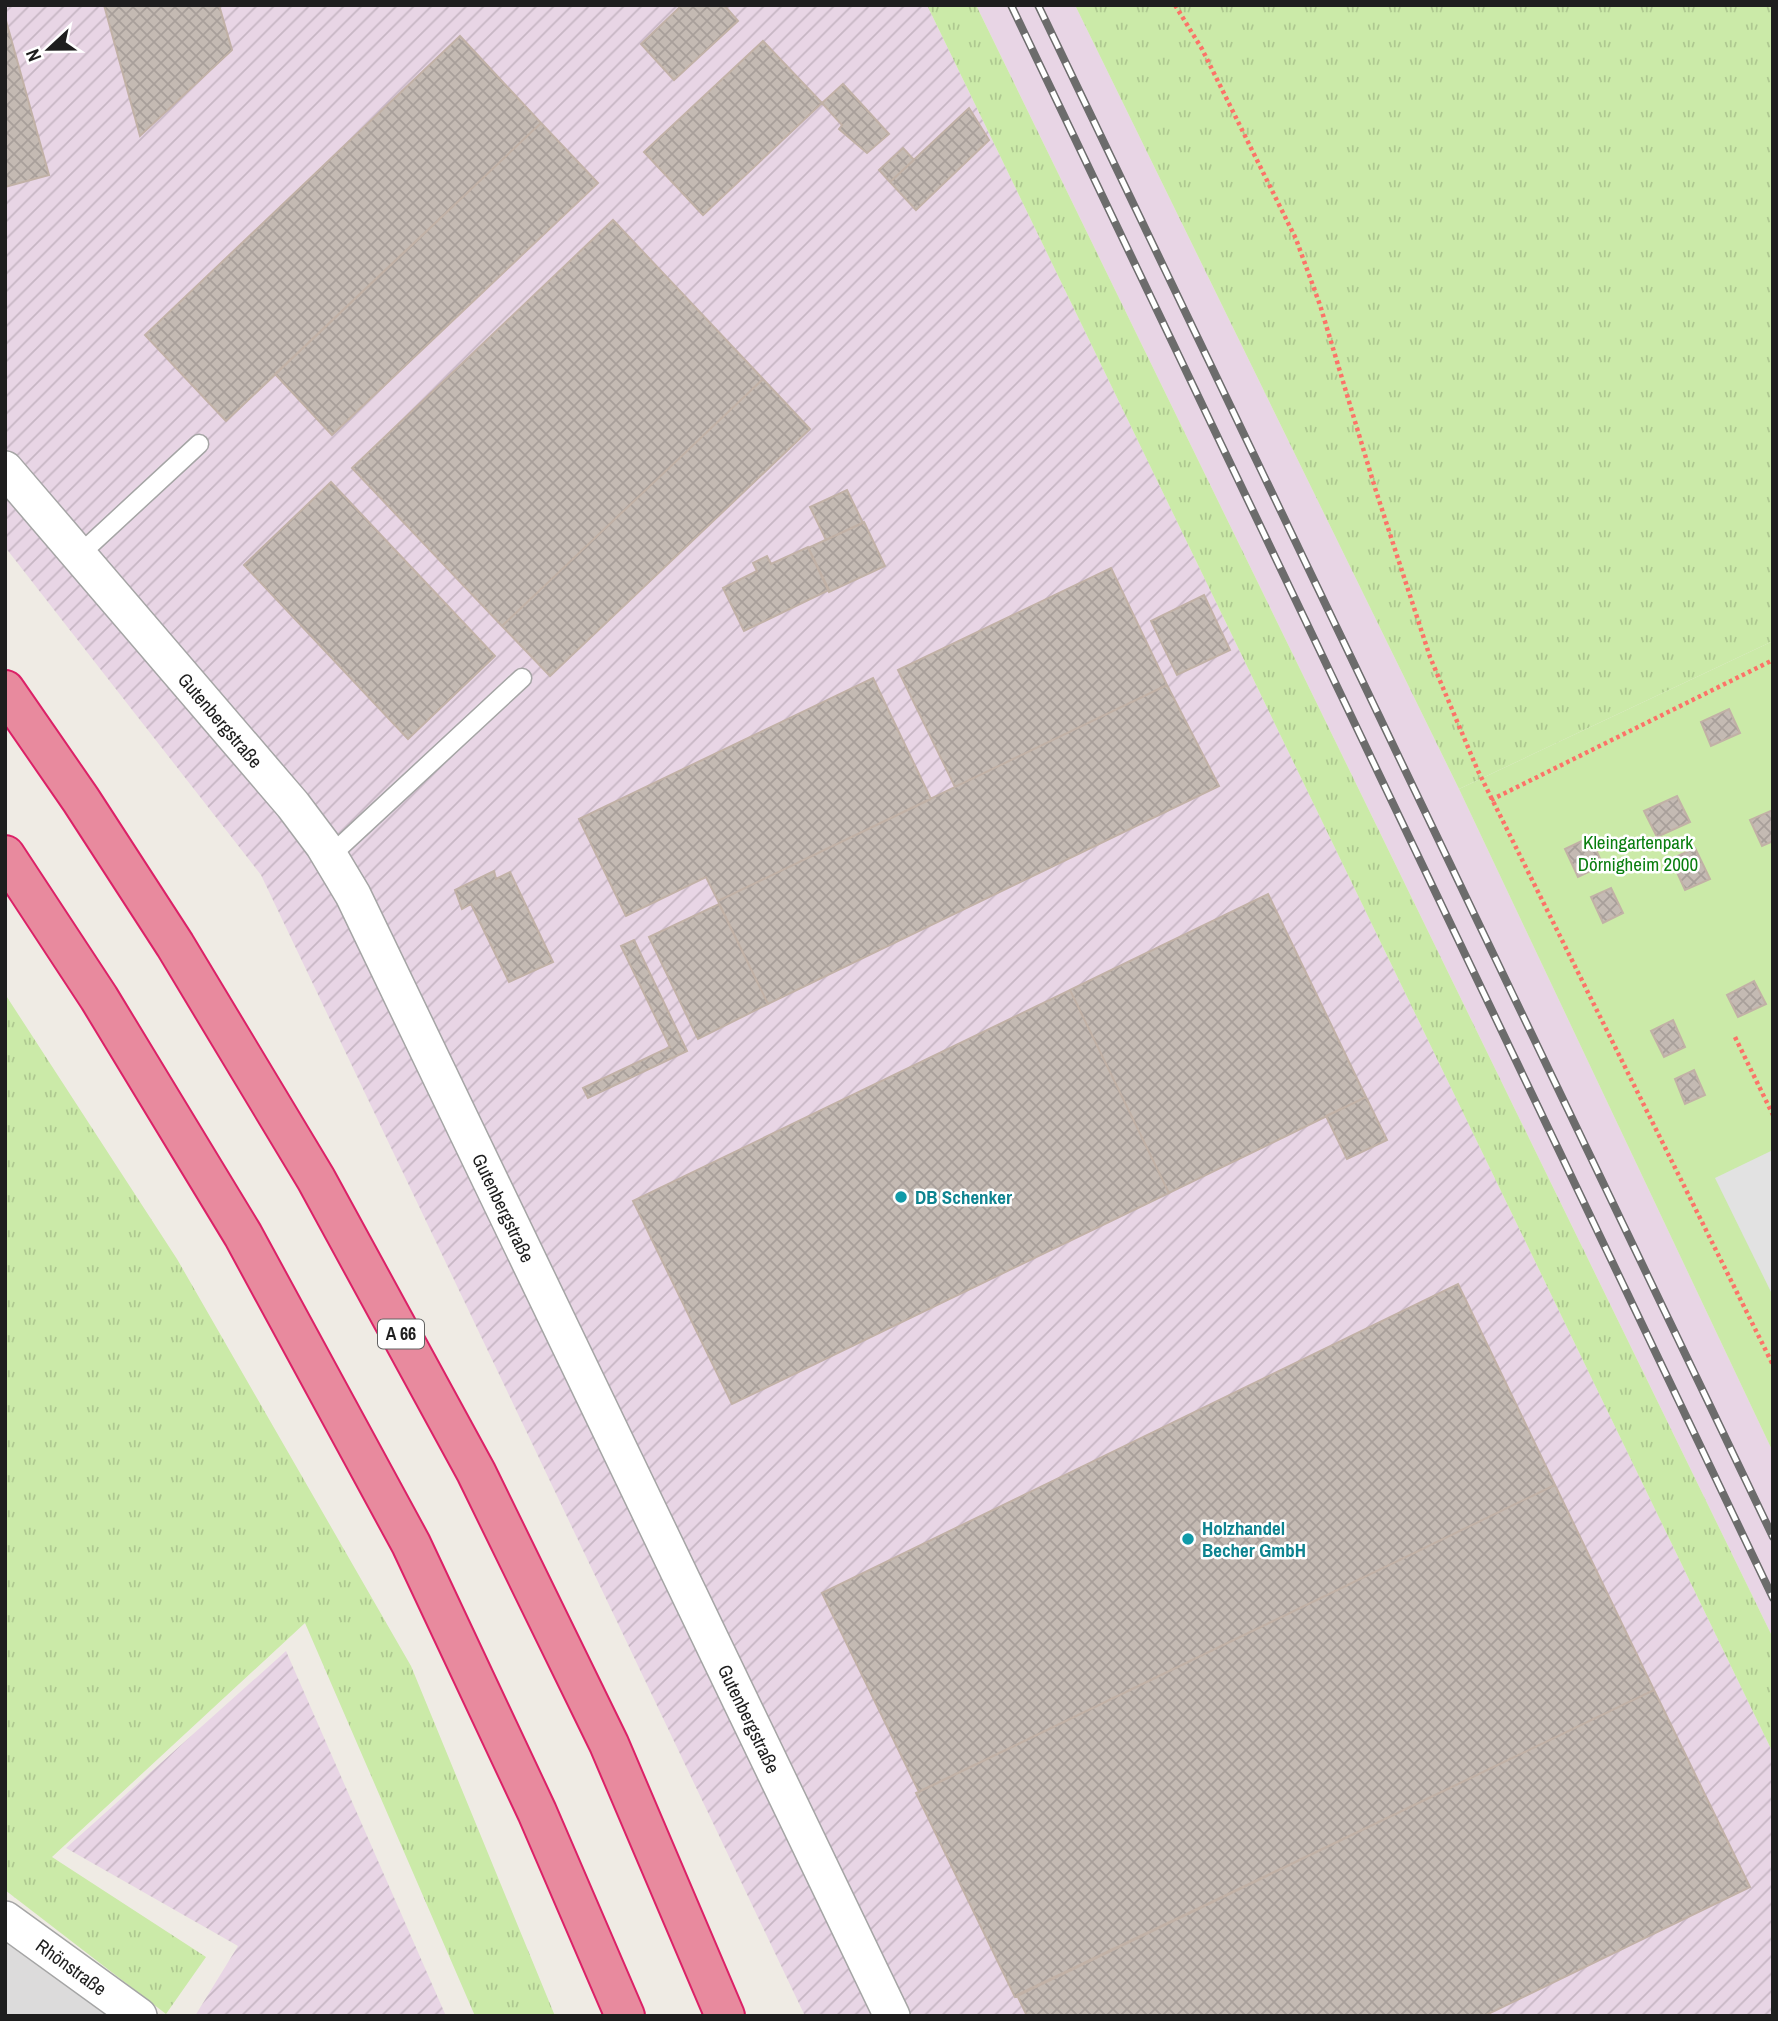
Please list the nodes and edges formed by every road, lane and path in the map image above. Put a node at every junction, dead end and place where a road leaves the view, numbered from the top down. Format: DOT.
graph roads {
  1 [pos="1175,5"];
  2 [pos="199,444"];
  3 [pos="5,469"];
  4 [pos="79,555"];
  5 [pos="1771,661"];
  6 [pos="1773,670"];
  7 [pos="522,678"];
  8 [pos="5,690"];
  9 [pos="1491,800"];
  10 [pos="5,855"];
  11 [pos="330,856"];
  12 [pos="1735,1037"];
  13 [pos="1773,1115"];
  14 [pos="1773,1365"];
  15 [pos="5,1919"];
  16 [pos="139,2016"];
  17 [pos="625,2016"];
  18 [pos="725,2016"];
  19 [pos="892,2016"];
  1 -- 9 [label="path"];
  2 -- 4 [label="lane"];
  3 -- 4 [label="street, Gutenbergstraße"];
  4 -- 11 [label="street, Gutenbergstraße"];
  5 -- 6 [label="path"];
  5 -- 9 [label="path"];
  7 -- 11 [label="lane"];
  8 -- 18 [label="highway, A 66"];
  9 -- 14 [label="path"];
  10 -- 17 [label="highway"];
  11 -- 19 [label="street, Gutenbergstraße"];
  12 -- 13 [label="path"];
  15 -- 16 [label="street, Rhönstraße"];
}
